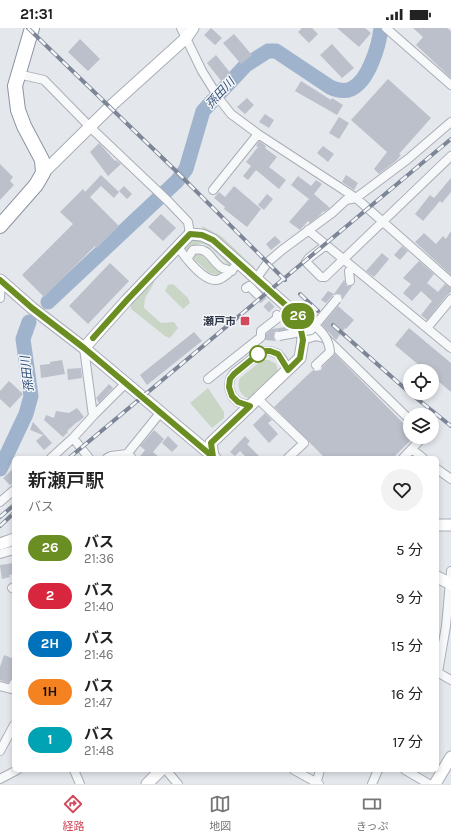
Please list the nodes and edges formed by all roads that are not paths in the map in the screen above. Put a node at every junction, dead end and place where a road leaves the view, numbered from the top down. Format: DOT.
graph roads {
  1 [pos="32,28"];
  2 [pos="194,28"];
  3 [pos="387,29"];
  4 [pos="183,33"];
  5 [pos="18,74"];
  6 [pos="451,85"];
  7 [pos="451,122"];
  8 [pos="90,127"];
  9 [pos="258,134"];
  10 [pos="451,156"];
  11 [pos="43,173"];
  12 [pos="213,190"];
  13 [pos="356,198"];
  14 [pos="383,222"];
  15 [pos="0,226"];
  16 [pos="308,230"];
  17 [pos="190,234"];
  18 [pos="326,245"];
  19 [pos="178,247"];
  20 [pos="187,258"];
  21 [pos="343,259"];
  22 [pos="235,267"];
  23 [pos="352,267"];
  24 [pos="256,279"];
  25 [pos="0,280"];
  26 [pos="350,281"];
  27 [pos="451,282"];
  28 [pos="246,288"];
  29 [pos="258,295"];
  30 [pos="0,298"];
  31 [pos="451,298"];
  32 [pos="337,299"];
  33 [pos="277,315"];
  34 [pos="427,328"];
  35 [pos="306,329"];
  36 [pos="279,336"];
  37 [pos="84,348"];
  38 [pos="451,348"];
  39 [pos="315,364"];
  40 [pos="288,370"];
  41 [pos="208,379"];
  42 [pos="125,384"];
  43 [pos="254,403"];
  44 [pos="160,413"];
  45 [pos="403,413"];
  46 [pos="93,416"];
  47 [pos="73,438"];
  48 [pos="417,444"];
  49 [pos="412,449"];
  50 [pos="53,456"];
  51 [pos="87,456"];
  52 [pos="110,456"];
  53 [pos="129,456"];
  54 [pos="211,456"];
  55 [pos="213,456"];
  56 [pos="290,456"];
  57 [pos="405,456"];
  58 [pos="421,456"];
  59 [pos="439,470"];
  60 [pos="451,479"];
  61 [pos="12,492"];
  62 [pos="0,502"];
  63 [pos="439,525"];
  64 [pos="451,525"];
  65 [pos="12,540"];
  66 [pos="0,544"];
  67 [pos="12,551"];
  68 [pos="0,554"];
  69 [pos="451,571"];
  70 [pos="439,578"];
  71 [pos="450,584"];
  72 [pos="439,625"];
  73 [pos="449,626"];
  74 [pos="439,669"];
  75 [pos="439,674"];
  76 [pos="451,680"];
  77 [pos="0,686"];
  78 [pos="12,687"];
  79 [pos="12,728"];
  80 [pos="0,751"];
  81 [pos="451,757"];
  82 [pos="13,772"];
  83 [pos="75,772"];
  84 [pos="159,772"];
  85 [pos="168,772"];
  86 [pos="298,772"];
  87 [pos="320,772"];
  88 [pos="377,772"];
  89 [pos="408,772"];
  90 [pos="0,779"];
  91 [pos="317,783"];
  92 [pos="80,784"];
  93 [pos="147,784"];
  94 [pos="178,784"];
  95 [pos="372,784"];
  96 [pos="429,784"];
  97 [pos="435,784"];
  1 -- 5 [label="highway"];
  2 -- 4 [label="street"];
  3 -- 6 [label="street"];
  4 -- 8 [label="street"];
  4 -- 9 [label="street"];
  5 -- 8 [label="street"];
  5 -- 11 [label="highway"];
  7 -- 13 [label="street"];
  8 -- 11 [label="street"];
  8 -- 17 [label="street"];
  9 -- 12 [label="street"];
  9 -- 13 [label="street"];
  10 -- 14 [label="street"];
  11 -- 15 [label="highway"];
  13 -- 14 [label="street"];
  13 -- 16 [label="street"];
  14 -- 21 [label="street"];
  14 -- 27 [label="street"];
  16 -- 18 [label="street"];
  16 -- 24 [label="street"];
  17 -- 19 [label="street"];
  17 -- 22 [label="street"];
  18 -- 21 [label="street"];
  18 -- 21 [label="street"];
  19 -- 20 [label="street"];
  19 -- 37 [label="street"];
  20 -- 22 [label="street"];
  20 -- 22 [label="street"];
  21 -- 23 [label="street"];
  22 -- 24 [label="street"];
  23 -- 26 [label="street"];
  23 -- 34 [label="street"];
  24 -- 35 [label="street"];
  25 -- 30 [label="street"];
  25 -- 37 [label="street"];
  28 -- 29 [label="street"];
  31 -- 34 [label="street"];
  32 -- 35 [label="street, bridge"];
  33 -- 41 [label="street"];
  34 -- 38 [label="street"];
  35 -- 36 [label="street, bridge"];
  35 -- 39 [label="street, bridge"];
  35 -- 40 [label="street"];
  35 -- 45 [label="street"];
  37 -- 42 [label="street"];
  37 -- 46 [label="street"];
  40 -- 43 [label="street"];
  40 -- 43 [label="street"];
  42 -- 44 [label="street"];
  42 -- 46 [label="street"];
  43 -- 55 [label="street"];
  43 -- 56 [label="street"];
  44 -- 53 [label="street"];
  44 -- 54 [label="street"];
  46 -- 47 [label="street"];
  47 -- 50 [label="street"];
  47 -- 51 [label="street"];
  48 -- 49 [label="street"];
  49 -- 57 [label="street"];
  49 -- 58 [label="street"];
  52 -- 53 [label="street"];
  59 -- 60 [label="street"];
  61 -- 62 [label="street"];
  63 -- 64 [label="street"];
  65 -- 66 [label="street"];
  67 -- 68 [label="street"];
  69 -- 71 [label="street"];
  70 -- 71 [label="street"];
  71 -- 73 [label="street"];
  72 -- 73 [label="street"];
  73 -- 74 [label="street"];
  75 -- 76 [label="street"];
  77 -- 78 [label="street"];
  79 -- 80 [label="street"];
  81 -- 97 [label="street"];
  82 -- 90 [label="street"];
  83 -- 92 [label="street"];
  84 -- 93 [label="street"];
  85 -- 94 [label="street"];
  86 -- 91 [label="street"];
  87 -- 91 [label="street"];
  88 -- 95 [label="street"];
  89 -- 96 [label="street"];
}
